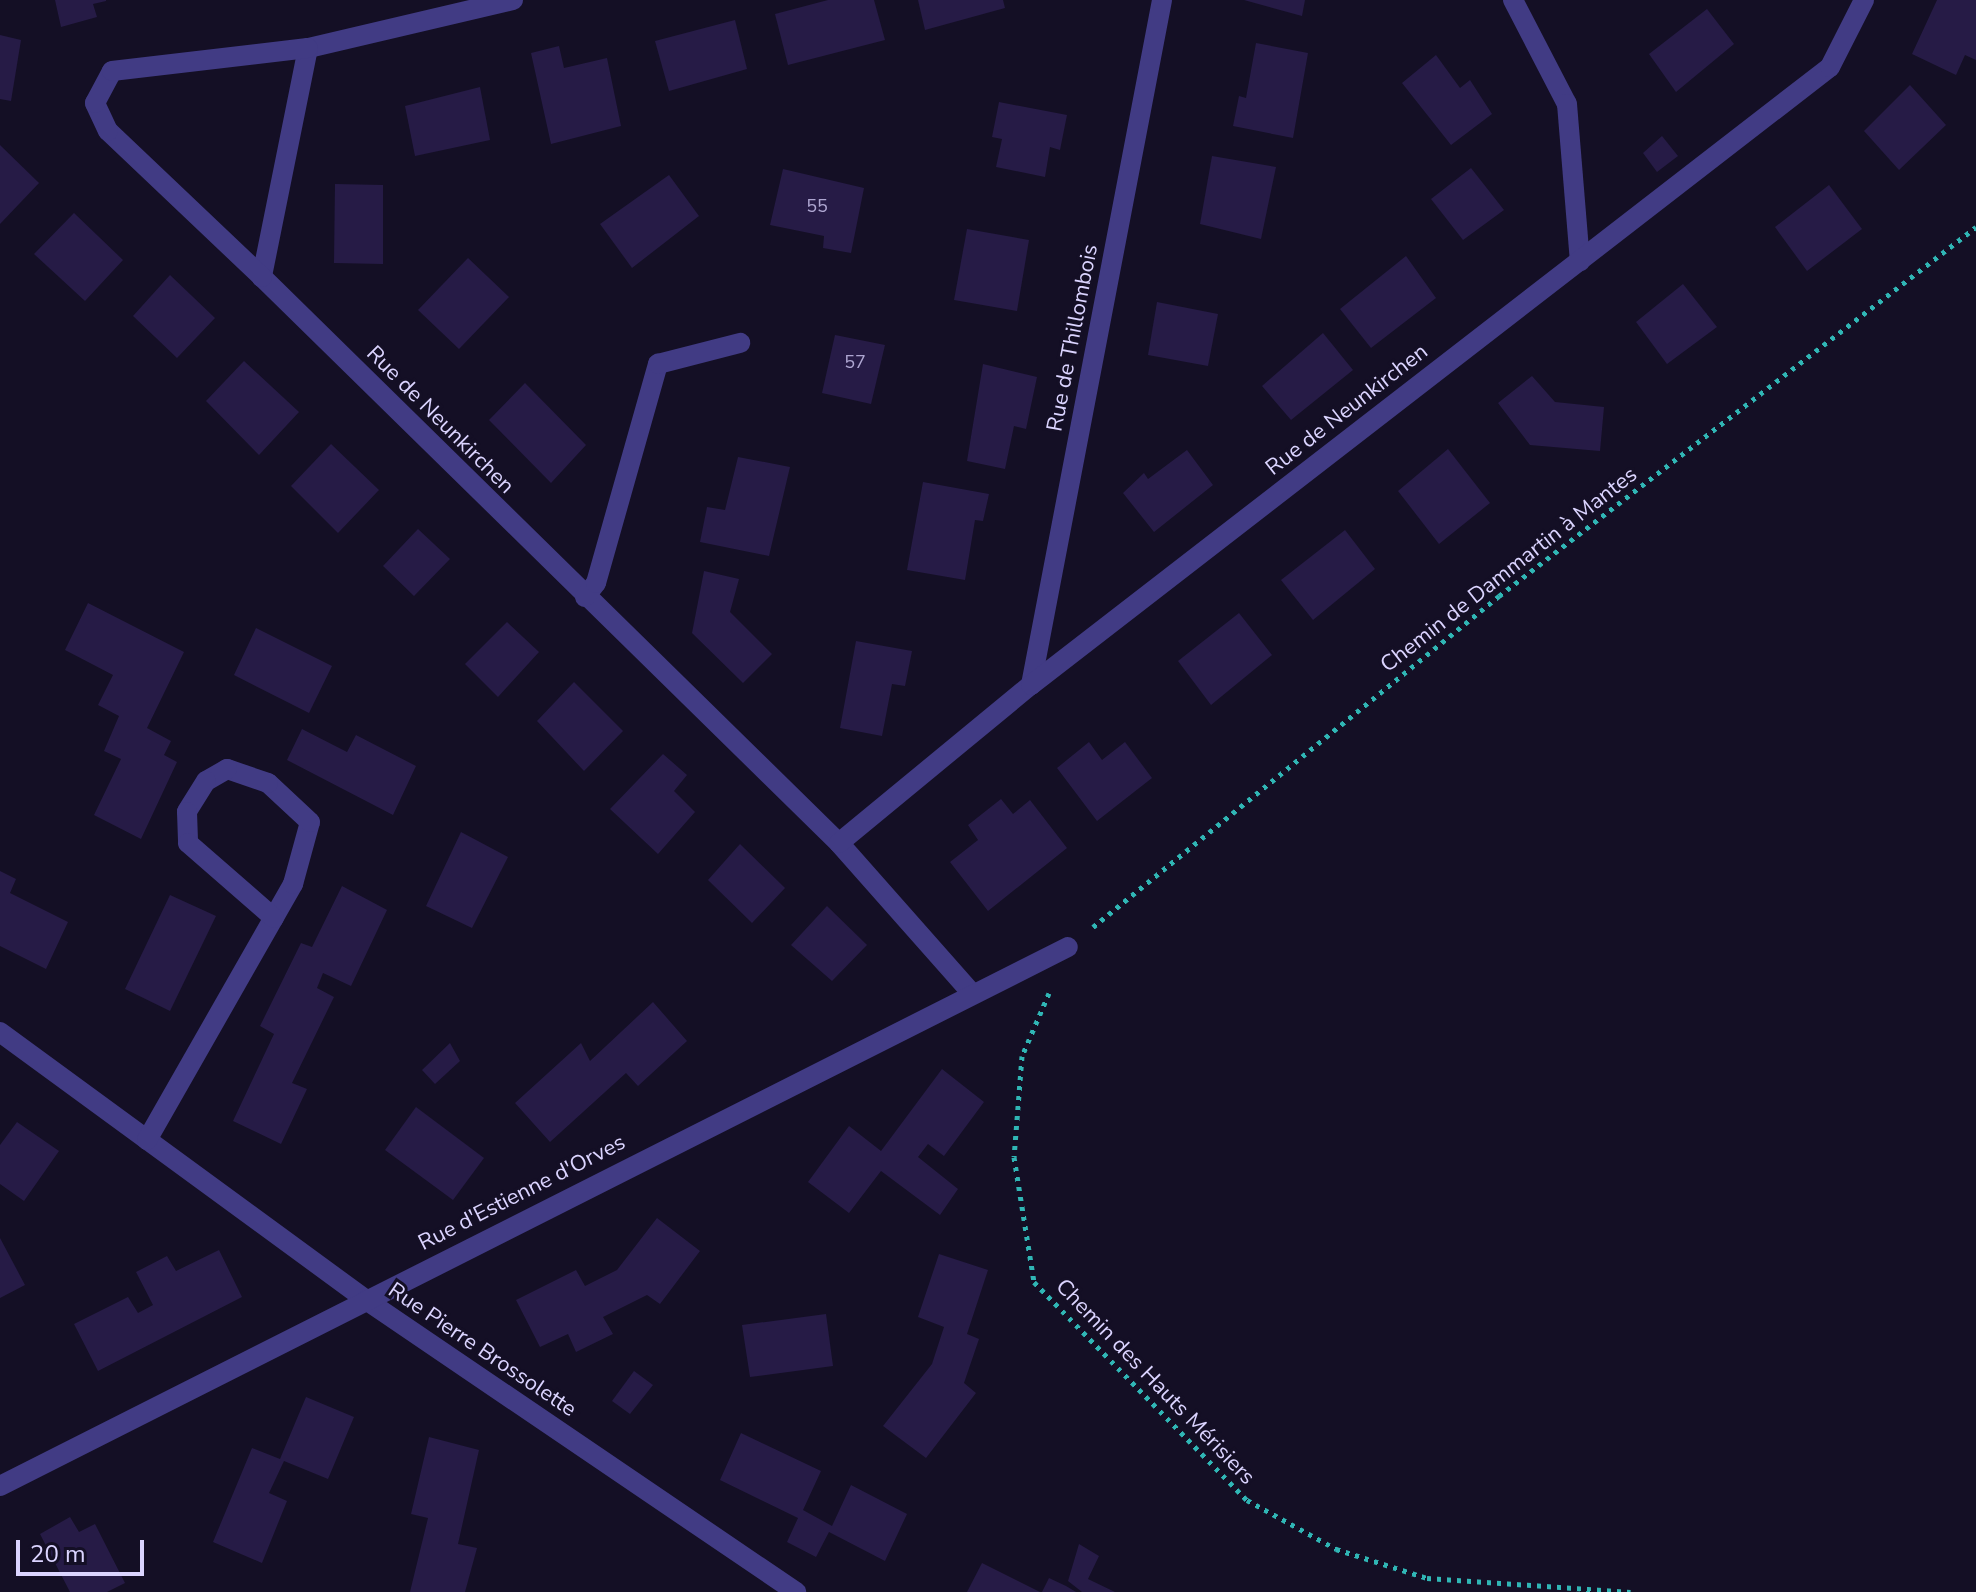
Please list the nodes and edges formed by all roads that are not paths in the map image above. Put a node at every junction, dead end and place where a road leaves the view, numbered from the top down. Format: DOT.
graph roads {
  1 [pos="513,0"];
  2 [pos="1162,0"];
  3 [pos="1513,0"];
  4 [pos="1864,0"];
  5 [pos="308,48"];
  6 [pos="1580,261"];
  7 [pos="262,277"];
  8 [pos="740,343"];
  9 [pos="585,597"];
  10 [pos="1031,685"];
  11 [pos="839,843"];
  12 [pos="274,918"];
  13 [pos="1068,947"];
  14 [pos="971,992"];
  15 [pos="0,1032"];
  16 [pos="147,1140"];
  17 [pos="366,1300"];
  18 [pos="0,1486"];
  19 [pos="796,1592"];
  1 -- 5 [label="street, Rue de Neunkirchen"];
  2 -- 10 [label="street, Rue de Thillombois"];
  3 -- 6 [label="street"];
  4 -- 6 [label="street, Rue de Neunkirchen"];
  5 -- 7 [label="street"];
  5 -- 7 [label="street, Rue de Neunkirchen"];
  6 -- 10 [label="street, Rue de Neunkirchen"];
  7 -- 9 [label="street, Rue de Neunkirchen"];
  8 -- 9 [label="street"];
  9 -- 11 [label="street, Rue de Neunkirchen"];
  10 -- 11 [label="street, Rue de Neunkirchen"];
  11 -- 14 [label="street, Rue de Neunkirchen"];
  12 -- 12 [label="street"];
  12 -- 16 [label="street"];
  13 -- 14 [label="street, Rue d'Estienne d'Orves"];
  14 -- 17 [label="street, Rue d'Estienne d'Orves"];
  15 -- 16 [label="street, Rue Pierre Brossolette"];
  16 -- 17 [label="street, Rue Pierre Brossolette"];
  17 -- 18 [label="street, Rue d'Estienne d'Orves"];
  17 -- 19 [label="street, Rue Pierre Brossolette"];
}
